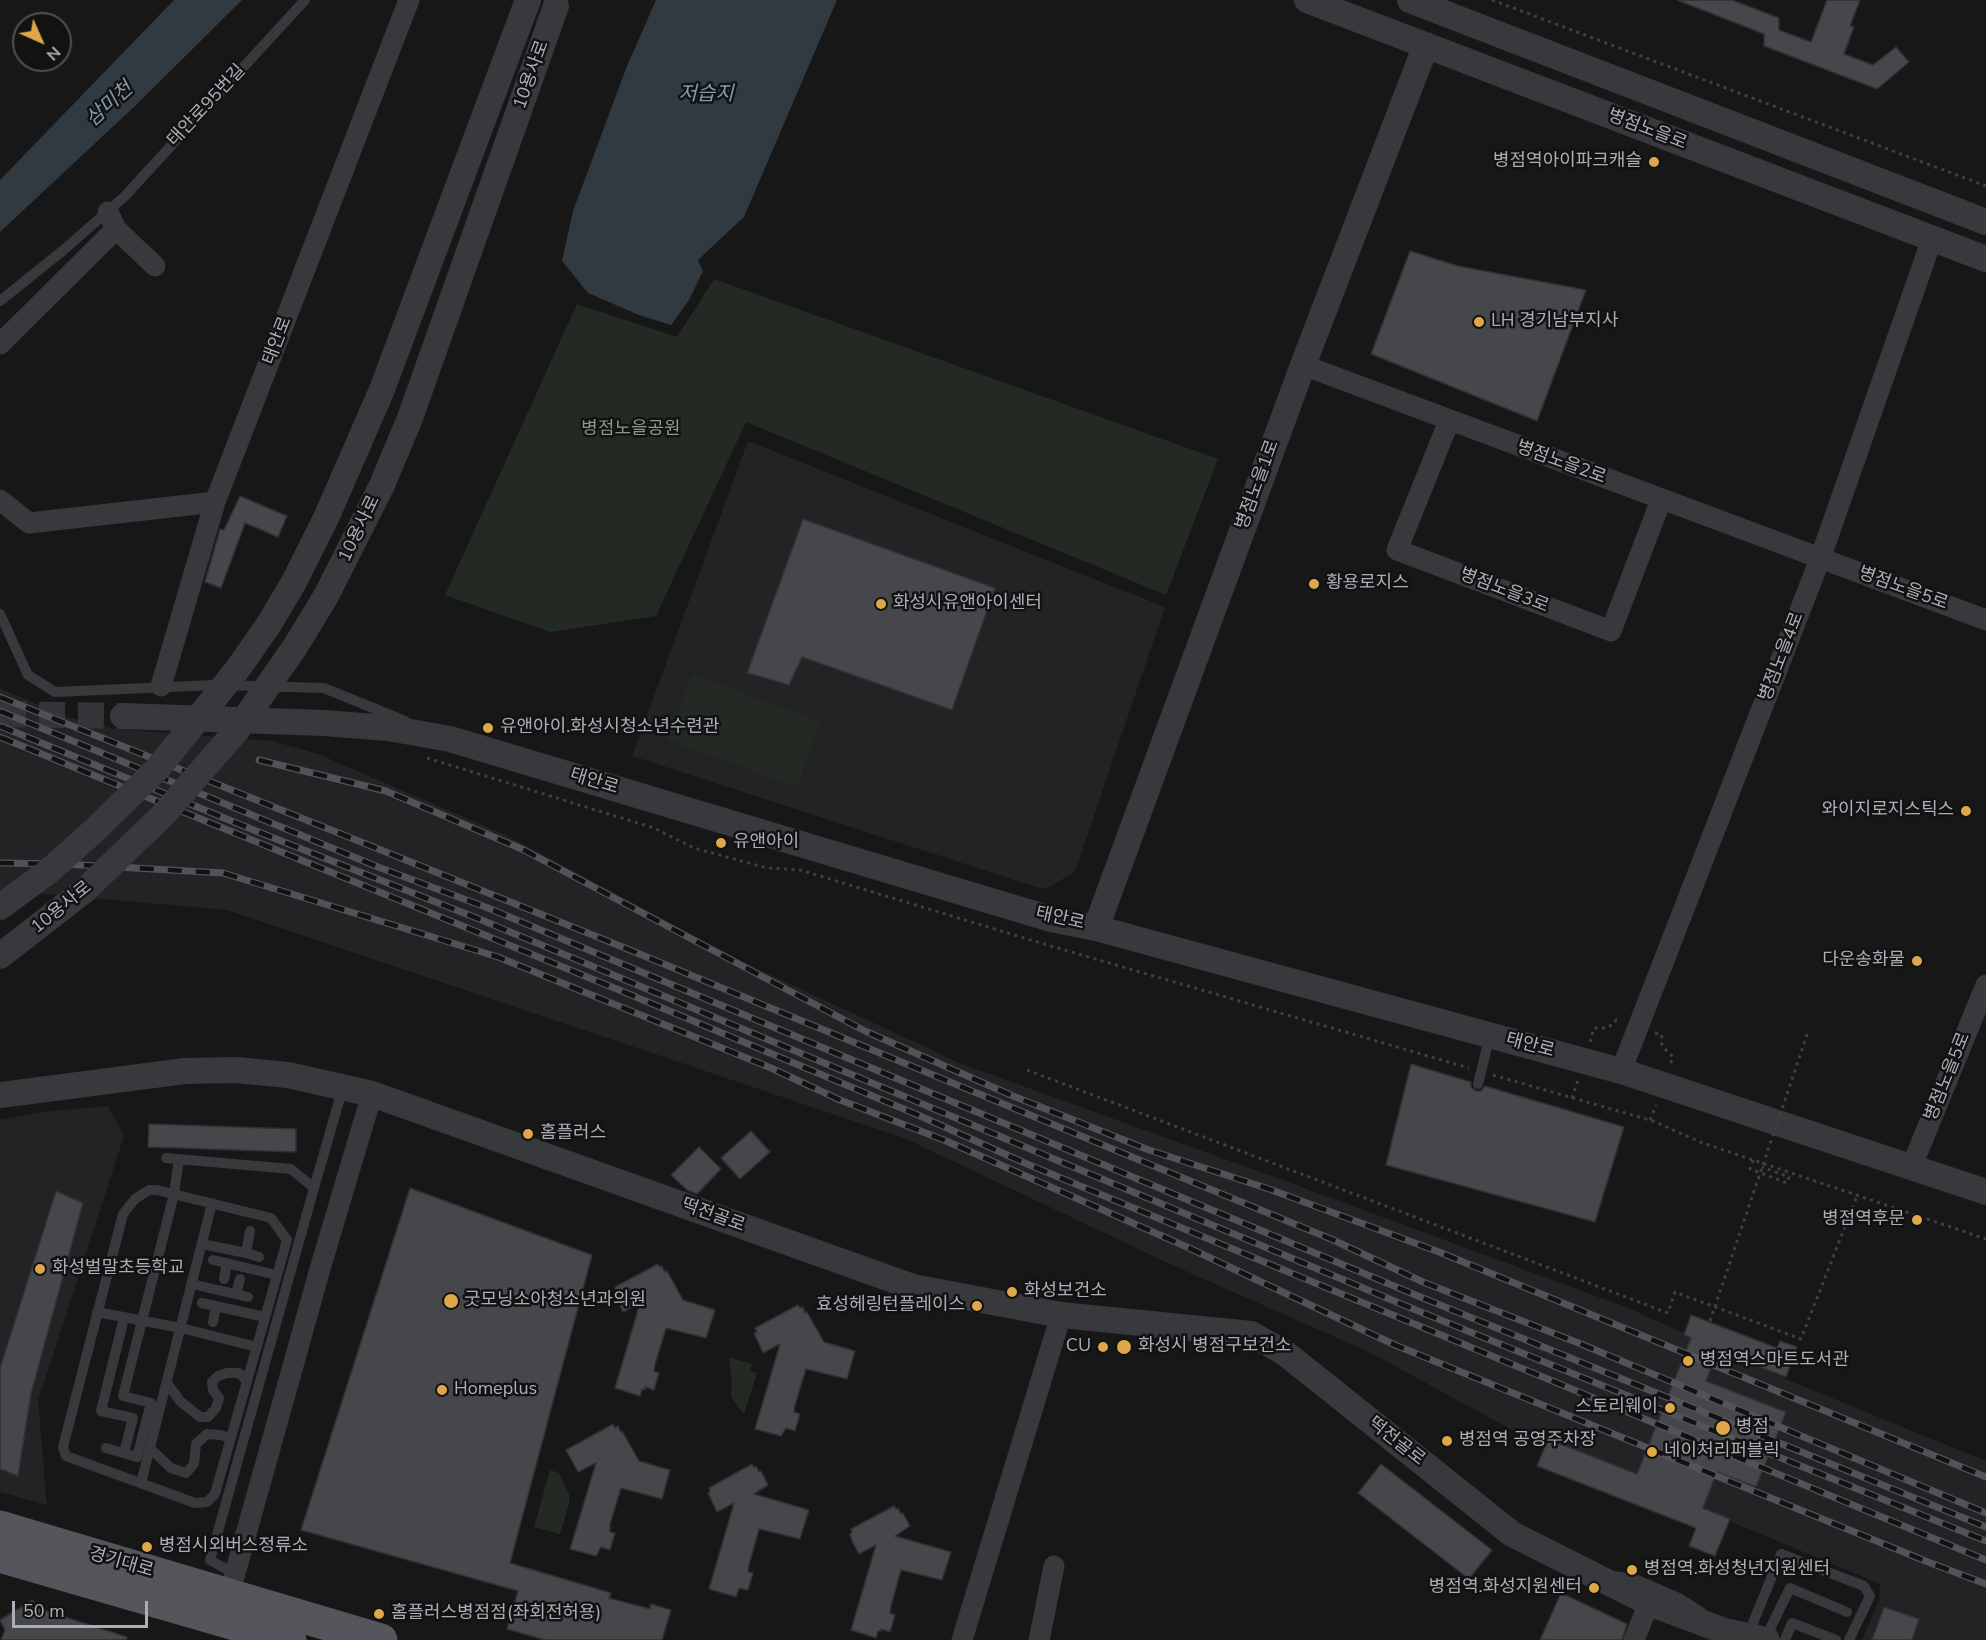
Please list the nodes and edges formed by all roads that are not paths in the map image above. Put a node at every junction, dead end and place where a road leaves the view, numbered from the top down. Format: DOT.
graph roads {
  1 [pos="305,0"];
  2 [pos="410,0"];
  3 [pos="528,0"];
  4 [pos="1307,0"];
  5 [pos="1410,0"];
  6 [pos="557,3"];
  7 [pos="1426,45"];
  8 [pos="1554,55"];
  9 [pos="1539,88"];
  10 [pos="1850,170"];
  11 [pos="1835,202"];
  12 [pos="112,220"];
  13 [pos="1986,222"];
  14 [pos="1932,239"];
  15 [pos="1986,259"];
  16 [pos="155,266"];
  17 [pos="0,301"];
  18 [pos="0,344"];
  19 [pos="1303,365"];
  20 [pos="1449,421"];
  21 [pos="0,500"];
  22 [pos="1661,500"];
  23 [pos="215,502"];
  24 [pos="1820,559"];
  25 [pos="0,614"];
  26 [pos="1986,620"];
  27 [pos="161,686"];
  28 [pos="324,688"];
  29 [pos="123,716"];
  30 [pos="388,728"];
  31 [pos="450,739"];
  32 [pos="0,907"];
  33 [pos="1096,928"];
  34 [pos="0,956"];
  35 [pos="1986,986"];
  36 [pos="1490,1035"];
  37 [pos="1620,1071"];
  38 [pos="1478,1084"];
  39 [pos="344,1087"];
  40 [pos="372,1094"];
  41 [pos="0,1095"];
  42 [pos="166,1158"];
  43 [pos="179,1159"];
  44 [pos="1911,1168"];
  45 [pos="314,1188"];
  46 [pos="1986,1192"];
  47 [pos="174,1194"];
  48 [pos="212,1203"];
  49 [pos="250,1231"];
  50 [pos="202,1244"];
  51 [pos="246,1253"];
  52 [pos="259,1257"];
  53 [pos="213,1260"];
  54 [pos="227,1263"];
  55 [pos="277,1275"];
  56 [pos="224,1279"];
  57 [pos="240,1279"];
  58 [pos="192,1284"];
  59 [pos="236,1294"];
  60 [pos="248,1297"];
  61 [pos="202,1303"];
  62 [pos="216,1306"];
  63 [pos="98,1312"];
  64 [pos="1061,1315"];
  65 [pos="265,1317"];
  66 [pos="124,1318"];
  67 [pos="141,1321"];
  68 [pos="213,1323"];
  69 [pos="181,1328"];
  70 [pos="257,1347"];
  71 [pos="247,1381"];
  72 [pos="167,1383"];
  73 [pos="231,1438"];
  74 [pos="106,1448"];
  75 [pos="151,1449"];
  76 [pos="124,1453"];
  77 [pos="141,1484"];
  78 [pos="207,1502"];
  79 [pos="221,1518"];
  80 [pos="0,1527"];
  81 [pos="0,1556"];
  82 [pos="1054,1566"];
  83 [pos="1583,1570"];
  84 [pos="232,1585"];
  85 [pos="1649,1603"];
  86 [pos="1847,1612"];
  87 [pos="1715,1628"];
  88 [pos="1760,1639"];
  89 [pos="290,1640"];
  90 [pos="381,1640"];
  91 [pos="962,1640"];
  92 [pos="1039,1640"];
  93 [pos="1634,1640"];
  94 [pos="1785,1640"];
  95 [pos="1836,1640"];
  96 [pos="1850,1640"];
  1 -- 12 [label="lane, 태안로95번길"];
  2 -- 23 [label="street, 태안로"];
  3 -- 32 [label="street, 10용사로, bridge"];
  4 -- 7 [label="street, 병점노을로"];
  5 -- 8 [label="street, 병점노을로"];
  6 -- 34 [label="street, 10용사로, bridge"];
  7 -- 9 [label="street, 병점노을로"];
  7 -- 19 [label="street, 병점노을1로"];
  8 -- 9 [label="street"];
  8 -- 10 [label="street, 병점노을로"];
  9 -- 11 [label="street, 병점노을로"];
  10 -- 11 [label="street"];
  10 -- 13 [label="street, 병점노을로"];
  11 -- 14 [label="street, 병점노을로"];
  12 -- 16 [label="street"];
  12 -- 17 [label="lane, 태안로95번길"];
  12 -- 18 [label="street, 태안로95번길"];
  14 -- 15 [label="street, 병점노을로"];
  14 -- 24 [label="street, 병점노을4로"];
  19 -- 20 [label="street, 병점노을2로"];
  19 -- 33 [label="street, 병점노을1로"];
  20 -- 22 [label="street, 병점노을2로"];
  20 -- 22 [label="street, 병점노을3로"];
  21 -- 23 [label="street"];
  22 -- 24 [label="street, 병점노을2로"];
  23 -- 27 [label="street, 태안로"];
  24 -- 26 [label="street, 병점노을5로"];
  24 -- 37 [label="street, 병점노을4로"];
  25 -- 27 [label="lane"];
  27 -- 28 [label="lane"];
  28 -- 30 [label="lane"];
  28 -- 31 [label="lane"];
  29 -- 30 [label="street, 태안로"];
  30 -- 31 [label="street, 태안로"];
  31 -- 33 [label="street, 태안로"];
  33 -- 36 [label="street, 태안로"];
  35 -- 44 [label="street, 병점노을5로"];
  36 -- 37 [label="street, 태안로"];
  36 -- 38 [label="lane"];
  37 -- 44 [label="street, 태안로"];
  39 -- 40 [label="street, 떡전골로"];
  39 -- 41 [label="street, 떡전골로"];
  39 -- 45 [label="lane"];
  40 -- 64 [label="street, 떡전골로"];
  40 -- 84 [label="street"];
  42 -- 43 [label="lane"];
  43 -- 45 [label="lane"];
  43 -- 47 [label="lane"];
  44 -- 46 [label="street, 태안로"];
  45 -- 79 [label="lane"];
  47 -- 48 [label="lane"];
  47 -- 63 [label="lane"];
  47 -- 67 [label="lane"];
  48 -- 50 [label="lane"];
  48 -- 55 [label="lane"];
  49 -- 51 [label="lane"];
  50 -- 51 [label="lane"];
  50 -- 58 [label="lane"];
  51 -- 52 [label="lane"];
  53 -- 54 [label="lane"];
  54 -- 55 [label="lane"];
  54 -- 56 [label="lane"];
  55 -- 65 [label="lane"];
  57 -- 59 [label="lane"];
  58 -- 59 [label="lane"];
  58 -- 69 [label="lane"];
  59 -- 60 [label="lane"];
  61 -- 62 [label="lane"];
  62 -- 65 [label="lane"];
  62 -- 68 [label="lane"];
  63 -- 66 [label="lane"];
  63 -- 77 [label="lane"];
  64 -- 83 [label="street, 떡전골로"];
  64 -- 91 [label="street"];
  65 -- 70 [label="lane"];
  66 -- 67 [label="lane"];
  66 -- 76 [label="lane"];
  67 -- 69 [label="lane"];
  67 -- 76 [label="lane"];
  69 -- 70 [label="lane"];
  69 -- 72 [label="lane"];
  70 -- 71 [label="lane"];
  71 -- 72 [label="lane"];
  71 -- 73 [label="lane"];
  72 -- 75 [label="lane"];
  73 -- 75 [label="lane"];
  73 -- 78 [label="lane"];
  74 -- 76 [label="lane"];
  75 -- 77 [label="lane"];
  77 -- 78 [label="lane"];
  78 -- 79 [label="lane"];
  79 -- 84 [label="lane"];
  80 -- 84 [label="main road, 경기대로"];
  81 -- 89 [label="main road, 경기대로"];
  82 -- 92 [label="street"];
  83 -- 85 [label="street, 떡전골로"];
  83 -- 87 [label="lane"];
  84 -- 90 [label="main road, 경기대로"];
  85 -- 87 [label="street, 떡전골로"];
  85 -- 93 [label="street"];
  86 -- 88 [label="lane"];
  87 -- 88 [label="street, 떡전골로"];
  88 -- 96 [label="lane"];
  94 -- 95 [label="lane"];
}
